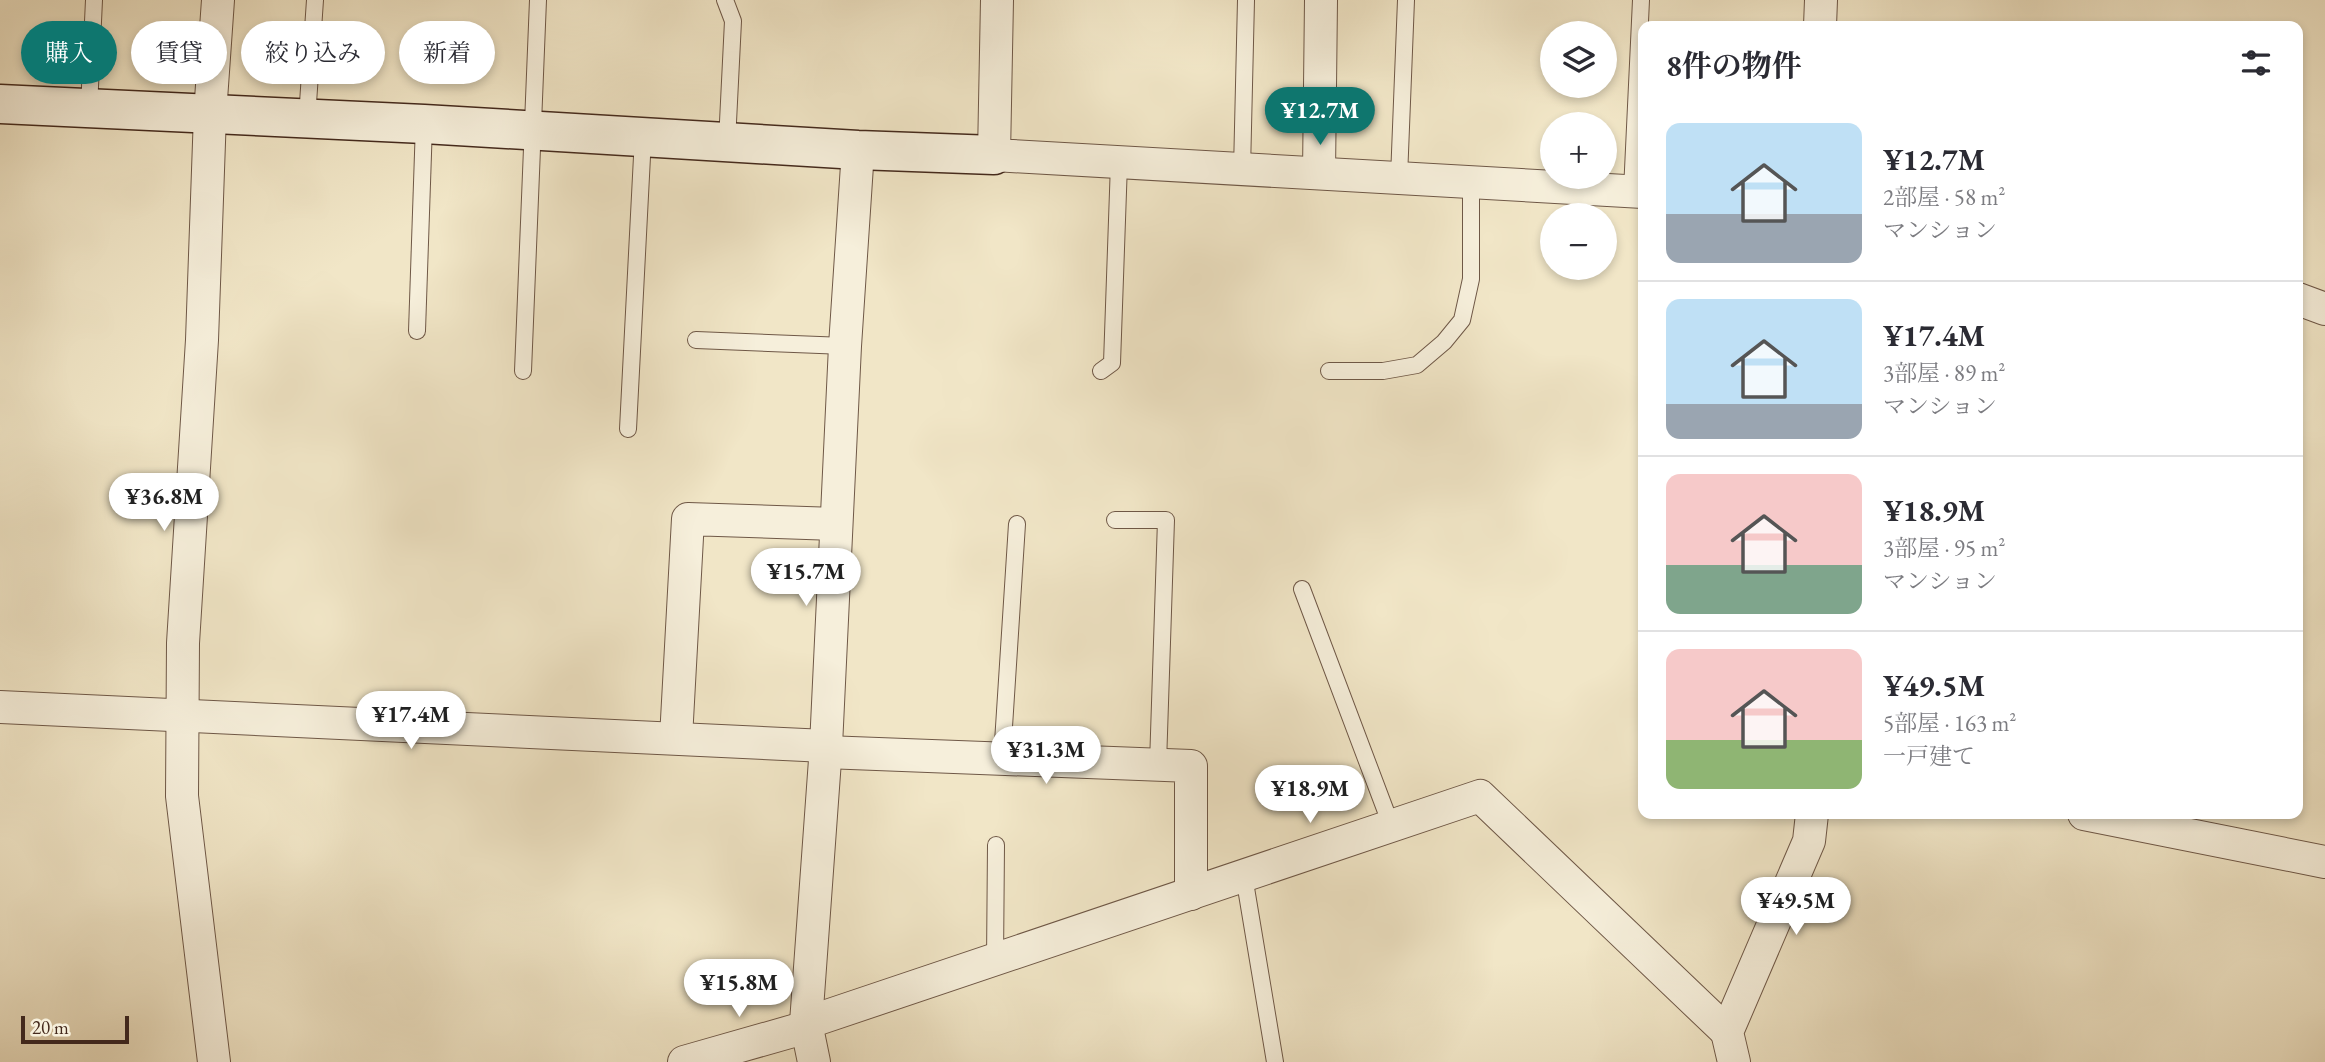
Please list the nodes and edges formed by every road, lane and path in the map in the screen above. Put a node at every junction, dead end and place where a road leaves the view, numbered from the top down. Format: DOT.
graph roads {
  1 [pos="94,0"];
  2 [pos="218,0"];
  3 [pos="315,0"];
  4 [pos="538,0"];
  5 [pos="725,0"];
  6 [pos="997,0"];
  7 [pos="1246,0"];
  8 [pos="1321,0"];
  9 [pos="1406,0"];
  10 [pos="1641,0"];
  11 [pos="1821,0"];
  12 [pos="1641,21"];
  13 [pos="1820,21"];
  14 [pos="0,104"];
  15 [pos="89,108"];
  16 [pos="210,114"];
  17 [pos="307,118"];
  18 [pos="424,124"];
  19 [pos="532,131"];
  20 [pos="643,137"];
  21 [pos="727,142"];
  22 [pos="1638,143"];
  23 [pos="858,150"];
  24 [pos="993,155"];
  25 [pos="1119,163"];
  26 [pos="1242,170"];
  27 [pos="1319,173"];
  28 [pos="1399,178"];
  29 [pos="1471,183"];
  30 [pos="1637,191"];
  31 [pos="2303,301"];
  32 [pos="2325,309"];
  33 [pos="416,331"];
  34 [pos="696,340"];
  35 [pos="845,346"];
  36 [pos="523,371"];
  37 [pos="1101,371"];
  38 [pos="1329,371"];
  39 [pos="628,429"];
  40 [pos="1115,520"];
  41 [pos="836,524"];
  42 [pos="1017,524"];
  43 [pos="1302,589"];
  44 [pos="0,707"];
  45 [pos="182,717"];
  46 [pos="676,738"];
  47 [pos="825,749"];
  48 [pos="1002,758"];
  49 [pos="1158,764"];
  50 [pos="1811,819"];
  51 [pos="2109,819"];
  52 [pos="1391,825"];
  53 [pos="996,845"];
  54 [pos="2325,862"];
  55 [pos="1244,876"];
  56 [pos="1191,894"];
  57 [pos="995,960"];
  58 [pos="807,1025"];
  59 [pos="1731,1047"];
  60 [pos="214,1062"];
  61 [pos="684,1062"];
  62 [pos="814,1062"];
  63 [pos="1275,1062"];
  1 -- 15 [label="lane"];
  2 -- 16 [label="street"];
  3 -- 17 [label="lane"];
  4 -- 19 [label="lane"];
  5 -- 21 [label="lane"];
  6 -- 24 [label="street"];
  7 -- 26 [label="lane"];
  8 -- 27 [label="street"];
  9 -- 28 [label="lane"];
  10 -- 12 [label="lane"];
  11 -- 13 [label="street"];
  14 -- 15 [label="street"];
  15 -- 16 [label="street"];
  16 -- 17 [label="street"];
  16 -- 45 [label="street"];
  17 -- 18 [label="street"];
  18 -- 19 [label="street"];
  18 -- 33 [label="lane"];
  19 -- 20 [label="street"];
  19 -- 36 [label="lane"];
  20 -- 21 [label="street"];
  20 -- 39 [label="lane"];
  21 -- 23 [label="street"];
  22 -- 30 [label="lane"];
  23 -- 24 [label="street"];
  23 -- 35 [label="street"];
  24 -- 25 [label="street"];
  25 -- 26 [label="street"];
  25 -- 37 [label="lane"];
  26 -- 27 [label="street"];
  27 -- 28 [label="street"];
  28 -- 29 [label="street"];
  29 -- 30 [label="street"];
  29 -- 38 [label="lane"];
  31 -- 32 [label="street"];
  34 -- 35 [label="lane"];
  35 -- 41 [label="street"];
  40 -- 49 [label="lane"];
  41 -- 46 [label="street"];
  41 -- 47 [label="street"];
  42 -- 48 [label="lane"];
  43 -- 52 [label="lane"];
  44 -- 45 [label="street"];
  45 -- 46 [label="street"];
  45 -- 60 [label="street"];
  46 -- 47 [label="street"];
  47 -- 48 [label="street"];
  47 -- 58 [label="street"];
  48 -- 49 [label="street"];
  49 -- 56 [label="street"];
  50 -- 59 [label="street"];
  51 -- 54 [label="street"];
  52 -- 55 [label="street"];
  52 -- 59 [label="street"];
  53 -- 57 [label="lane"];
  55 -- 56 [label="street"];
  55 -- 63 [label="lane"];
  56 -- 57 [label="street"];
  57 -- 58 [label="street"];
  58 -- 61 [label="street"];
  58 -- 62 [label="street"];
}
